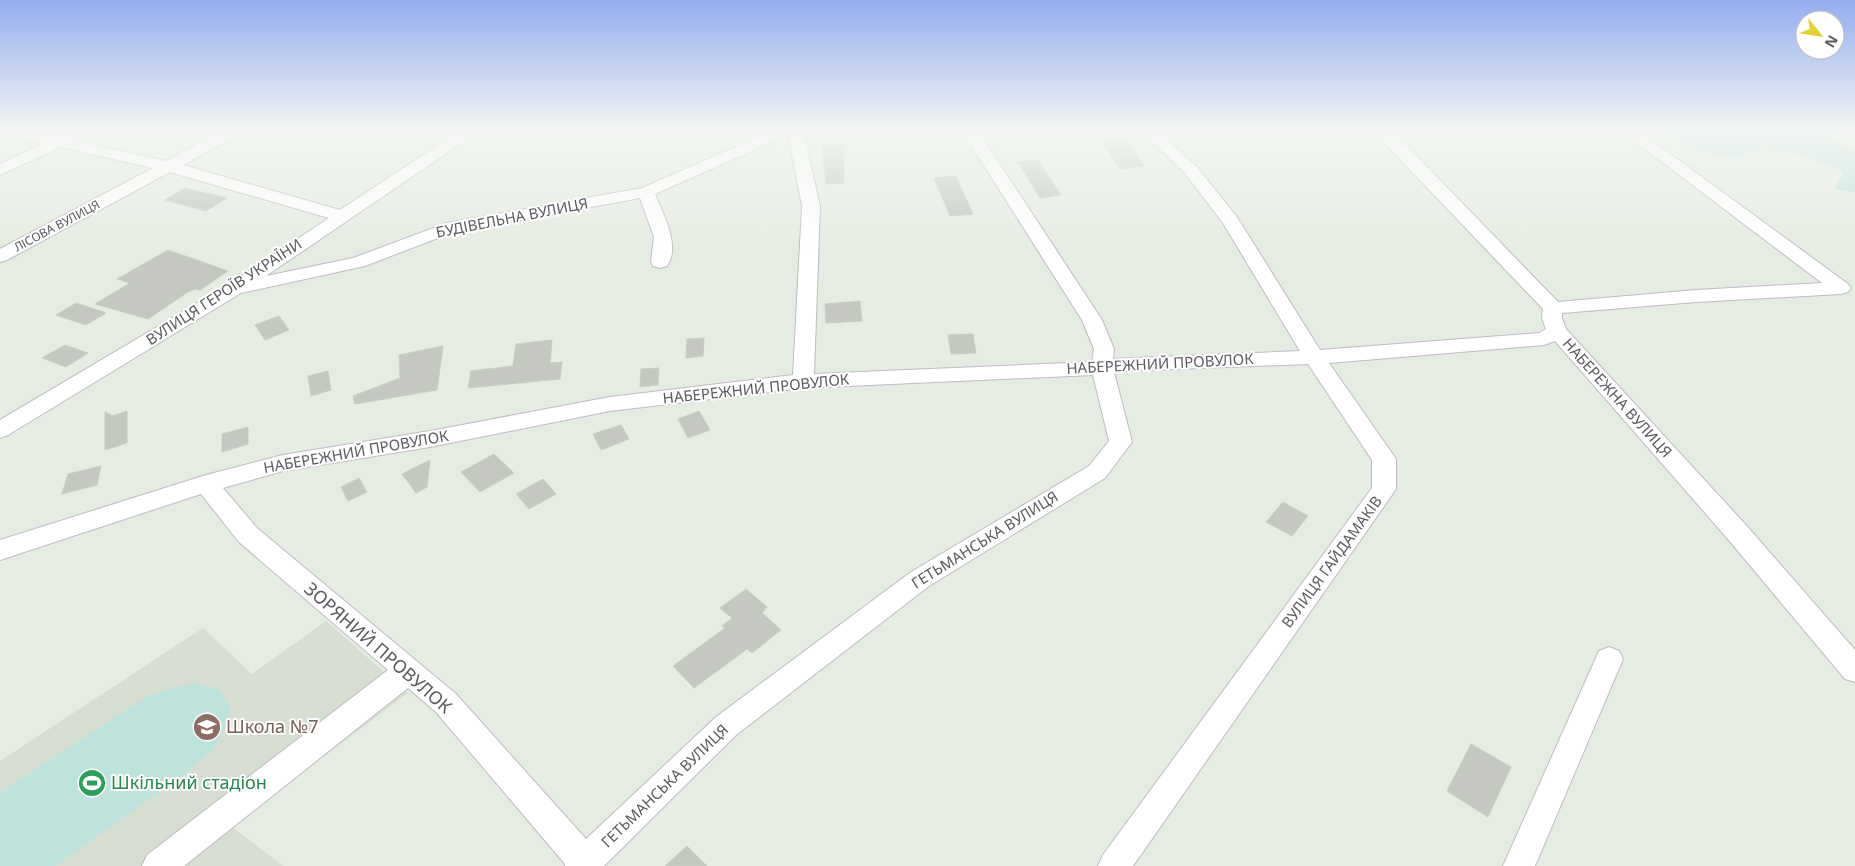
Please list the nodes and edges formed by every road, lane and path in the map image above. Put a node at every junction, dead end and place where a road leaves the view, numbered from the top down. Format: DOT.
graph roads {
  1 [pos="158,171"];
  2 [pos="187,171"];
  3 [pos="409,171"];
  4 [pos="693,171"];
  5 [pos="803,171"];
  6 [pos="996,171"];
  7 [pos="1192,171"];
  8 [pos="1422,171"];
  9 [pos="1684,171"];
  10 [pos="646,192"];
  11 [pos="342,216"];
  12 [pos="0,256"];
  13 [pos="660,262"];
  14 [pos="235,289"];
  15 [pos="1553,308"];
  16 [pos="1557,330"];
  17 [pos="1314,356"];
  18 [pos="1102,368"];
  19 [pos="803,381"];
  20 [pos="0,430"];
  21 [pos="206,484"];
  22 [pos="0,550"];
  23 [pos="1609,659"];
  24 [pos="1855,670"];
  25 [pos="408,671"];
  26 [pos="584,865"];
  27 [pos="158,866"];
  28 [pos="1114,866"];
  29 [pos="1519,866"];
  1 -- 12 [label="street, ЛІСОВА ВУЛИЦЯ"];
  2 -- 11 [label="street"];
  3 -- 11 [label="street, ВУЛИЦЯ ГЕРОЇВ УКРАЇНИ"];
  4 -- 10 [label="street, БУДІВЕЛЬНА ВУЛИЦЯ"];
  5 -- 19 [label="street"];
  6 -- 18 [label="street, ГЕТЬМАНСЬКА ВУЛИЦЯ"];
  7 -- 17 [label="street, ВУЛИЦЯ ГАЙДАМАКІВ"];
  8 -- 15 [label="street"];
  9 -- 15 [label="street"];
  10 -- 13 [label="street"];
  10 -- 14 [label="street, БУДІВЕЛЬНА ВУЛИЦЯ"];
  11 -- 14 [label="street, ВУЛИЦЯ ГЕРОЇВ УКРАЇНИ"];
  14 -- 20 [label="street, ВУЛИЦЯ ГЕРОЇВ УКРАЇНИ"];
  15 -- 16 [label="street, НАБЕРЕЖНА ВУЛИЦЯ"];
  16 -- 17 [label="street, НАБЕРЕЖНИЙ ПРОВУЛОК"];
  16 -- 24 [label="street, НАБЕРЕЖНА ВУЛИЦЯ"];
  17 -- 18 [label="street, НАБЕРЕЖНИЙ ПРОВУЛОК"];
  17 -- 28 [label="street, ВУЛИЦЯ ГАЙДАМАКІВ"];
  18 -- 19 [label="street, НАБЕРЕЖНИЙ ПРОВУЛОК"];
  18 -- 26 [label="street, ГЕТЬМАНСЬКА ВУЛИЦЯ"];
  19 -- 21 [label="street, НАБЕРЕЖНИЙ ПРОВУЛОК"];
  21 -- 22 [label="street, НАБЕРЕЖНИЙ ПРОВУЛОК"];
  21 -- 25 [label="street, ЗОРЯНИЙ ПРОВУЛОК"];
  23 -- 29 [label="street"];
  25 -- 26 [label="street, ЗОРЯНИЙ ПРОВУЛОК"];
  25 -- 27 [label="street"];
}
